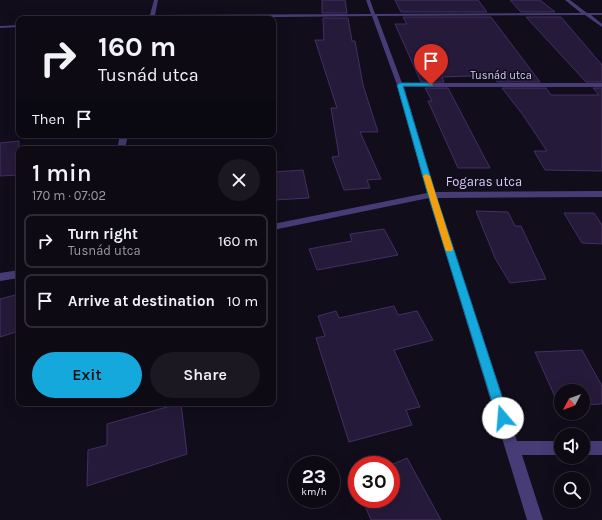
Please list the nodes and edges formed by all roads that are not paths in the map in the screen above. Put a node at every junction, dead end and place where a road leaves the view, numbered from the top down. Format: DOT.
graph roads {
  1 [pos="156,0"];
  2 [pos="368,0"];
  3 [pos="567,0"];
  4 [pos="586,14"];
  5 [pos="602,14"];
  6 [pos="373,15"];
  7 [pos="151,16"];
  8 [pos="262,16"];
  9 [pos="16,26"];
  10 [pos="602,26"];
  11 [pos="0,27"];
  12 [pos="400,85"];
  13 [pos="602,85"];
  14 [pos="602,194"];
  15 [pos="432,195"];
  16 [pos="276,226"];
  17 [pos="16,274"];
  18 [pos="0,277"];
  19 [pos="512,448"];
  20 [pos="554,448"];
  21 [pos="590,448"];
  22 [pos="602,448"];
  23 [pos="535,520"];
  1 -- 7 [label="street"];
  2 -- 6 [label="street"];
  3 -- 4 [label="street"];
  4 -- 5 [label="street"];
  4 -- 6 [label="street"];
  4 -- 10 [label="street"];
  6 -- 8 [label="street"];
  6 -- 12 [label="street"];
  9 -- 11 [label="street"];
  12 -- 13 [label="street, Tusnád utca"];
  12 -- 15 [label="street"];
  14 -- 15 [label="street, Fogaras utca"];
  15 -- 16 [label="street, Fogaras utca"];
  15 -- 19 [label="street"];
  17 -- 18 [label="street"];
  19 -- 20 [label="street"];
  19 -- 23 [label="street"];
  21 -- 22 [label="street"];
}
